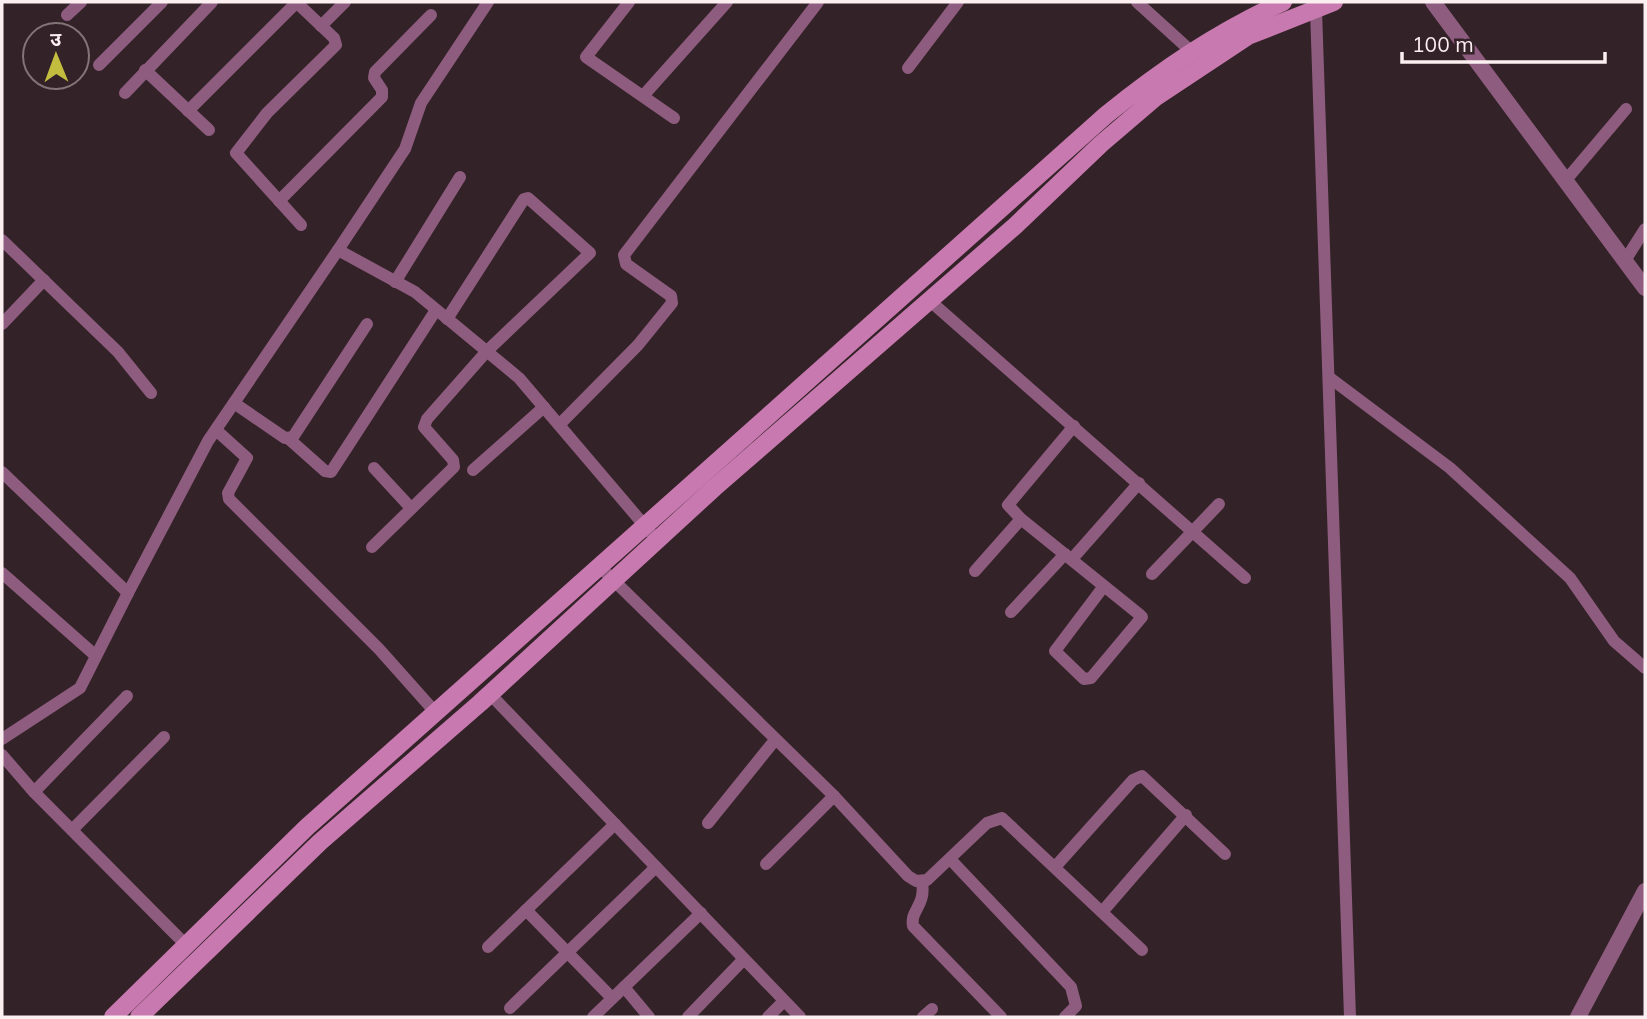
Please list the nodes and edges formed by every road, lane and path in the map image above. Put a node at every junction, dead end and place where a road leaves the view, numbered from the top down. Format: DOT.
graph roads {
  1 [pos="80,2"];
  2 [pos="161,2"];
  3 [pos="212,2"];
  4 [pos="297,2"];
  5 [pos="345,2"];
  6 [pos="488,2"];
  7 [pos="629,2"];
  8 [pos="727,2"];
  9 [pos="818,2"];
  10 [pos="958,2"];
  11 [pos="1137,2"];
  12 [pos="1283,2"];
  13 [pos="1334,2"];
  14 [pos="1433,2"];
  15 [pos="1316,10"];
  16 [pos="66,15"];
  17 [pos="431,15"];
  18 [pos="321,26"];
  19 [pos="1192,52"];
  20 [pos="99,65"];
  21 [pos="908,68"];
  22 [pos="145,70"];
  23 [pos="125,93"];
  24 [pos="643,96"];
  25 [pos="1626,109"];
  26 [pos="188,111"];
  27 [pos="674,118"];
  28 [pos="209,130"];
  29 [pos="460,177"];
  30 [pos="1566,180"];
  31 [pos="279,201"];
  32 [pos="301,225"];
  33 [pos="1645,229"];
  34 [pos="3,243"];
  35 [pos="960,244"];
  36 [pos="338,250"];
  37 [pos="975,260"];
  38 [pos="1626,260"];
  39 [pos="44,280"];
  40 [pos="395,282"];
  41 [pos="1645,288"];
  42 [pos="929,300"];
  43 [pos="436,310"];
  44 [pos="447,319"];
  45 [pos="2,324"];
  46 [pos="367,324"];
  47 [pos="487,351"];
  48 [pos="1330,378"];
  49 [pos="151,393"];
  50 [pos="234,403"];
  51 [pos="544,407"];
  52 [pos="559,425"];
  53 [pos="1074,426"];
  54 [pos="216,430"];
  55 [pos="289,439"];
  56 [pos="374,468"];
  57 [pos="473,470"];
  58 [pos="2,472"];
  59 [pos="1139,483"];
  60 [pos="1219,503"];
  61 [pos="411,508"];
  62 [pos="1021,519"];
  63 [pos="644,526"];
  64 [pos="1194,532"];
  65 [pos="657,540"];
  66 [pos="372,547"];
  67 [pos="1068,557"];
  68 [pos="599,566"];
  69 [pos="975,571"];
  70 [pos="2,573"];
  71 [pos="1152,574"];
  72 [pos="1245,578"];
  73 [pos="614,580"];
  74 [pos="1104,586"];
  75 [pos="128,593"];
  76 [pos="1011,612"];
  77 [pos="96,656"];
  78 [pos="1645,668"];
  79 [pos="490,694"];
  80 [pos="127,696"];
  81 [pos="436,713"];
  82 [pos="164,737"];
  83 [pos="2,739"];
  84 [pos="775,740"];
  85 [pos="2,755"];
  86 [pos="34,792"];
  87 [pos="834,796"];
  88 [pos="1186,815"];
  89 [pos="708,823"];
  90 [pos="615,824"];
  91 [pos="307,827"];
  92 [pos="72,830"];
  93 [pos="320,842"];
  94 [pos="1226,854"];
  95 [pos="950,859"];
  96 [pos="766,864"];
  97 [pos="656,867"];
  98 [pos="1055,867"];
  99 [pos="922,882"];
  100 [pos="1645,891"];
  101 [pos="526,910"];
  102 [pos="1101,912"];
  103 [pos="701,913"];
  104 [pos="187,946"];
  105 [pos="488,947"];
  106 [pos="1142,950"];
  107 [pos="567,952"];
  108 [pos="744,959"];
  109 [pos="624,987"];
  110 [pos="612,998"];
  111 [pos="784,1000"];
  112 [pos="510,1008"];
  113 [pos="113,1017"];
  114 [pos="139,1017"];
  115 [pos="593,1017"];
  116 [pos="649,1017"];
  117 [pos="688,1017"];
  118 [pos="768,1017"];
  119 [pos="800,1017"];
  120 [pos="1001,1017"];
  121 [pos="1065,1017"];
  122 [pos="1350,1017"];
  123 [pos="1578,1017"];
  1 -- 16 [label="street"];
  2 -- 20 [label="street"];
  3 -- 22 [label="street"];
  4 -- 18 [label="street"];
  4 -- 26 [label="street"];
  5 -- 18 [label="street"];
  6 -- 36 [label="street"];
  7 -- 24 [label="street"];
  8 -- 24 [label="street"];
  9 -- 52 [label="street"];
  10 -- 21 [label="street"];
  11 -- 19 [label="street"];
  12 -- 19 [label="main road"];
  13 -- 15 [label="main road"];
  14 -- 30 [label="street"];
  15 -- 37 [label="main road"];
  15 -- 48 [label="street"];
  17 -- 31 [label="street"];
  18 -- 31 [label="street"];
  19 -- 35 [label="main road"];
  22 -- 23 [label="street"];
  22 -- 26 [label="street"];
  24 -- 27 [label="street"];
  25 -- 30 [label="street"];
  26 -- 28 [label="street"];
  29 -- 40 [label="street"];
  30 -- 38 [label="street"];
  31 -- 32 [label="street"];
  33 -- 38 [label="street"];
  34 -- 39 [label="street"];
  35 -- 37 [label="street"];
  35 -- 63 [label="main road"];
  36 -- 40 [label="street"];
  36 -- 50 [label="street"];
  37 -- 42 [label="main road"];
  38 -- 41 [label="street"];
  39 -- 45 [label="street"];
  39 -- 49 [label="street"];
  40 -- 43 [label="street"];
  42 -- 53 [label="street"];
  42 -- 65 [label="main road"];
  43 -- 44 [label="street"];
  43 -- 55 [label="street"];
  44 -- 47 [label="street"];
  44 -- 47 [label="street"];
  46 -- 55 [label="street"];
  47 -- 51 [label="street"];
  47 -- 61 [label="street"];
  48 -- 78 [label="street"];
  48 -- 122 [label="street"];
  50 -- 54 [label="street"];
  50 -- 55 [label="street"];
  51 -- 52 [label="street"];
  51 -- 57 [label="street"];
  52 -- 63 [label="street"];
  53 -- 59 [label="street"];
  53 -- 62 [label="street"];
  54 -- 75 [label="street"];
  54 -- 81 [label="street"];
  56 -- 61 [label="street"];
  58 -- 75 [label="street"];
  59 -- 64 [label="street"];
  59 -- 67 [label="street"];
  60 -- 64 [label="street"];
  61 -- 66 [label="street"];
  62 -- 67 [label="street"];
  62 -- 69 [label="street"];
  63 -- 65 [label="street"];
  63 -- 68 [label="main road"];
  64 -- 71 [label="street"];
  64 -- 72 [label="street"];
  65 -- 73 [label="main road"];
  67 -- 74 [label="street"];
  67 -- 76 [label="street"];
  68 -- 73 [label="street"];
  68 -- 81 [label="main road"];
  70 -- 77 [label="street"];
  73 -- 79 [label="main road"];
  73 -- 84 [label="street"];
  74 -- 74 [label="street"];
  75 -- 77 [label="street"];
  77 -- 83 [label="street"];
  79 -- 90 [label="street"];
  79 -- 93 [label="main road"];
  80 -- 86 [label="street"];
  81 -- 91 [label="main road"];
  82 -- 92 [label="street"];
  84 -- 87 [label="street"];
  84 -- 89 [label="street"];
  85 -- 86 [label="street"];
  86 -- 92 [label="street"];
  87 -- 96 [label="street"];
  87 -- 99 [label="street"];
  88 -- 94 [label="street"];
  88 -- 98 [label="street"];
  88 -- 102 [label="street"];
  90 -- 97 [label="street"];
  90 -- 101 [label="street"];
  91 -- 93 [label="street"];
  91 -- 104 [label="main road"];
  92 -- 104 [label="street"];
  93 -- 114 [label="main road"];
  95 -- 98 [label="street"];
  95 -- 99 [label="street"];
  95 -- 121 [label="street"];
  97 -- 103 [label="street"];
  97 -- 107 [label="street"];
  98 -- 102 [label="street"];
  99 -- 120 [label="street"];
  100 -- 123 [label="street"];
  101 -- 105 [label="street"];
  101 -- 107 [label="street"];
  102 -- 106 [label="street"];
  103 -- 108 [label="street"];
  103 -- 109 [label="street"];
  104 -- 113 [label="main road"];
  107 -- 110 [label="street"];
  107 -- 112 [label="street"];
  108 -- 111 [label="street"];
  108 -- 117 [label="street"];
  109 -- 110 [label="street"];
  109 -- 116 [label="street"];
  110 -- 115 [label="street"];
  111 -- 118 [label="street"];
  111 -- 119 [label="street"];
}
